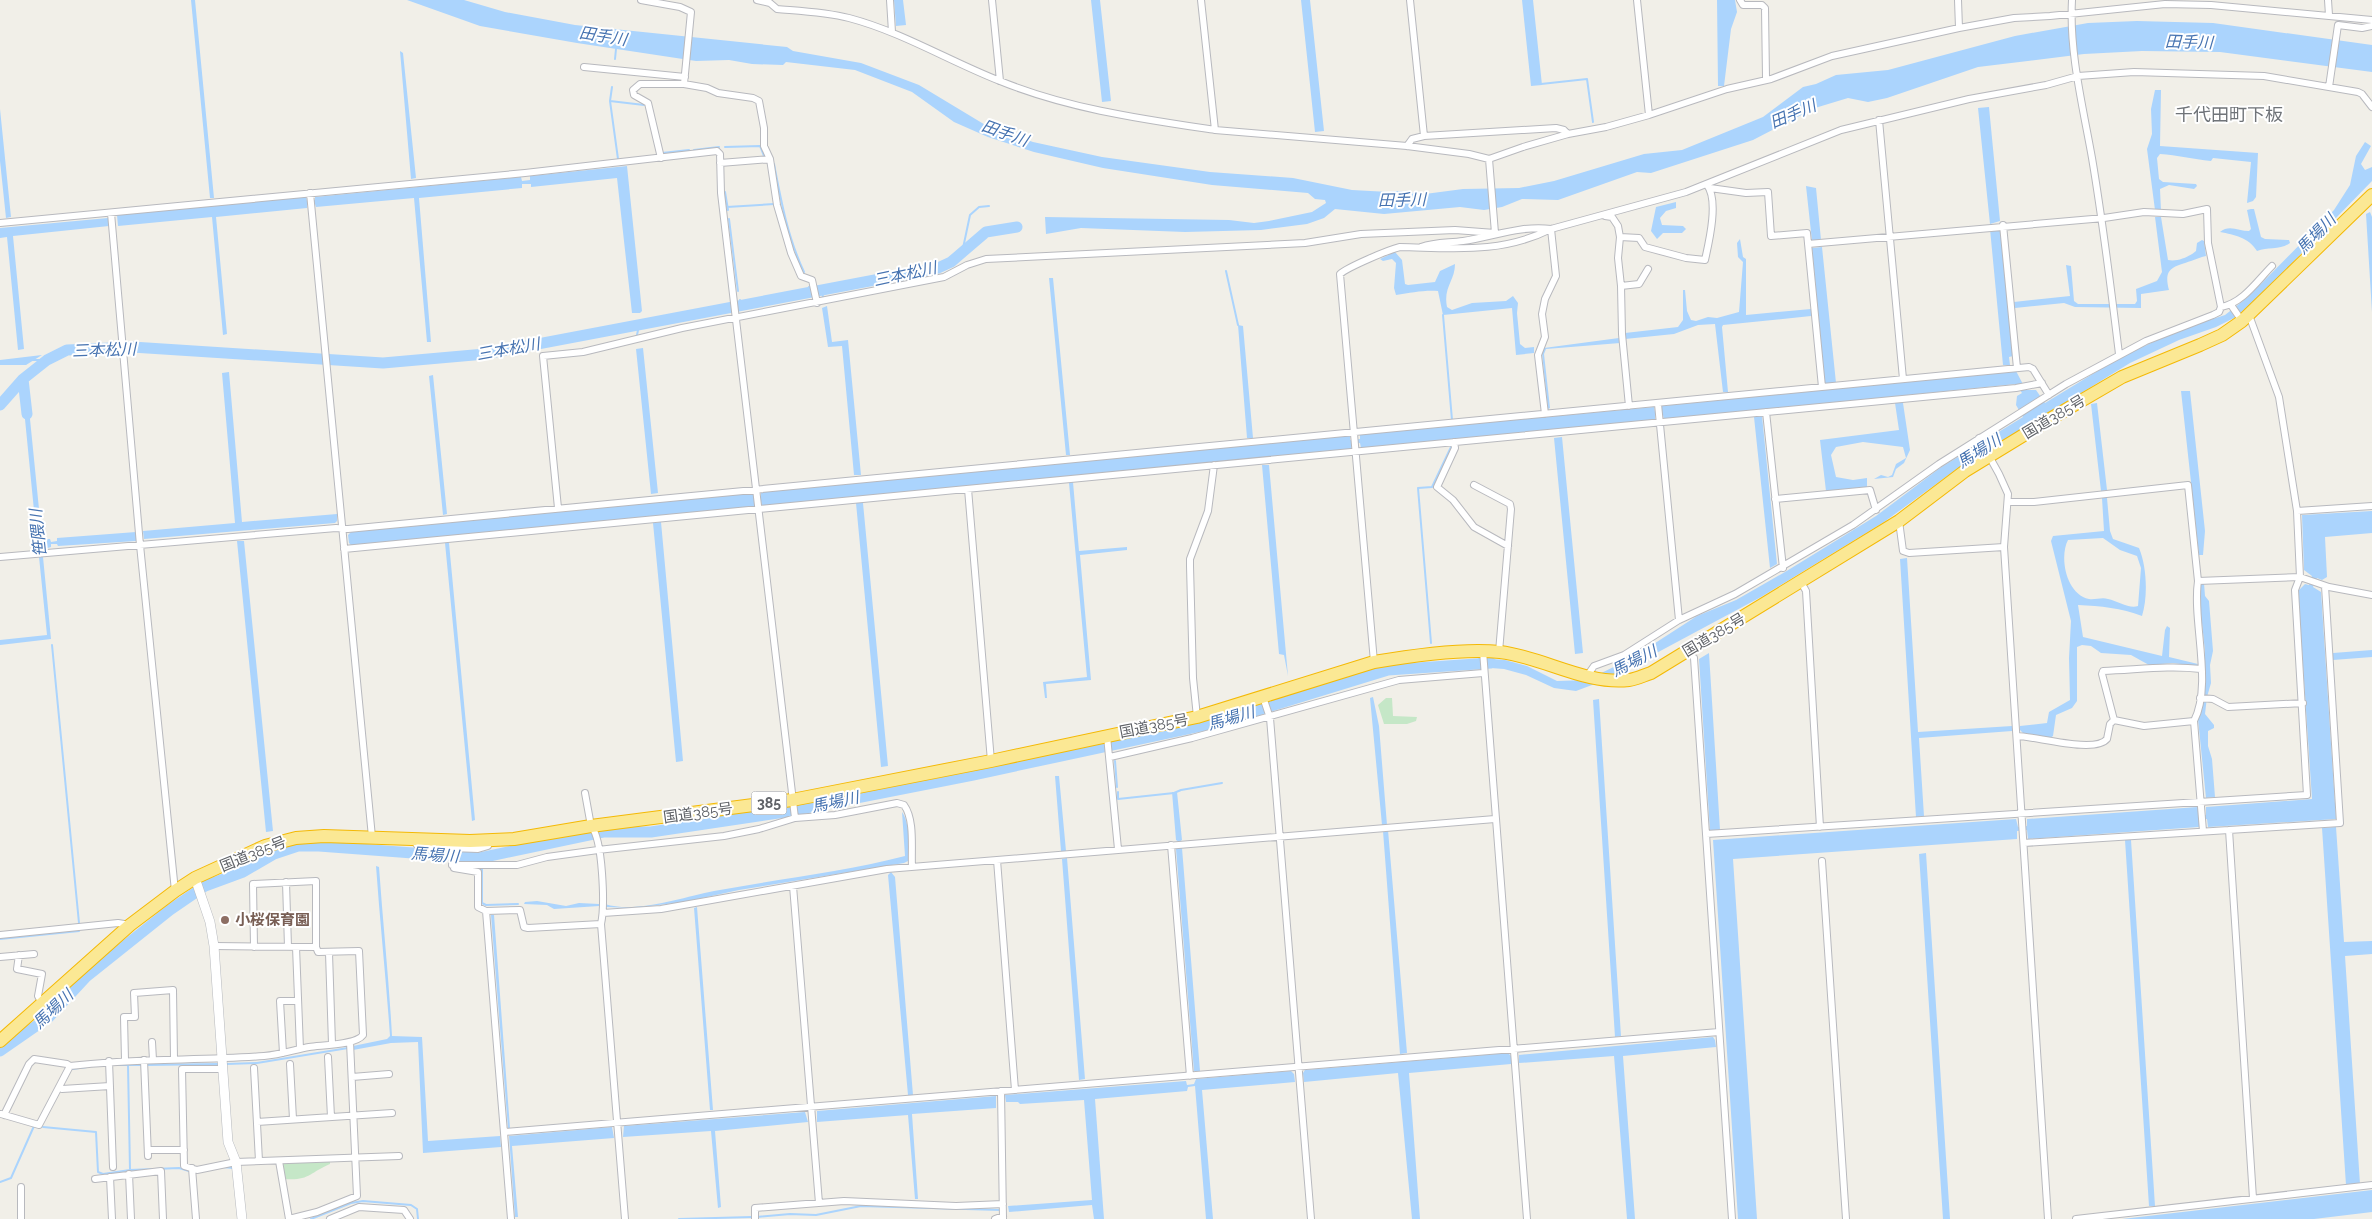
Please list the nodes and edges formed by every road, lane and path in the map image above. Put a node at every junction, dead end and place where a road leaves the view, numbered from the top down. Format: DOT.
graph roads {
  1 [pos="641,0"];
  2 [pos="757,0"];
  3 [pos="890,0"];
  4 [pos="992,0"];
  5 [pos="1201,0"];
  6 [pos="1410,0"];
  7 [pos="1637,0"];
  8 [pos="1740,0"];
  9 [pos="1958,0"];
  10 [pos="2072,0"];
  11 [pos="2328,0"];
  12 [pos="2211,3"];
  13 [pos="2329,15"];
  14 [pos="2071,17"];
  15 [pos="2372,20"];
  16 [pos="2372,26"];
  17 [pos="1959,28"];
  18 [pos="892,32"];
  19 [pos="584,67"];
  20 [pos="2078,74"];
  21 [pos="685,78"];
  22 [pos="1766,78"];
  23 [pos="1000,82"];
  24 [pos="2329,85"];
  25 [pos="2372,108"];
  26 [pos="1649,115"];
  27 [pos="1879,120"];
  28 [pos="1215,130"];
  29 [pos="1568,134"];
  30 [pos="1424,136"];
  31 [pos="1407,146"];
  32 [pos="661,158"];
  33 [pos="770,159"];
  34 [pos="1489,159"];
  35 [pos="720,163"];
  36 [pos="1708,186"];
  37 [pos="311,199"];
  38 [pos="2370,202"];
  39 [pos="111,212"];
  40 [pos="1603,215"];
  41 [pos="2101,217"];
  42 [pos="0,223"];
  43 [pos="2003,225"];
  44 [pos="1551,229"];
  45 [pos="1495,230"];
  46 [pos="1890,236"];
  47 [pos="1620,237"];
  48 [pos="1808,244"];
  49 [pos="1420,248"];
  50 [pos="2272,266"];
  51 [pos="1648,269"];
  52 [pos="1621,286"];
  53 [pos="817,302"];
  54 [pos="2232,306"];
  55 [pos="2221,307"];
  56 [pos="736,318"];
  57 [pos="2243,318"];
  58 [pos="2119,354"];
  59 [pos="2017,368"];
  60 [pos="1904,379"];
  61 [pos="2042,383"];
  62 [pos="1822,387"];
  63 [pos="2046,397"];
  64 [pos="1629,406"];
  65 [pos="1766,412"];
  66 [pos="1659,413"];
  67 [pos="1545,414"];
  68 [pos="1980,439"];
  69 [pos="1355,442"];
  70 [pos="1454,442"];
  71 [pos="1988,454"];
  72 [pos="1214,465"];
  73 [pos="1474,485"];
  74 [pos="756,489"];
  75 [pos="968,489"];
  76 [pos="1775,499"];
  77 [pos="2008,502"];
  78 [pos="758,503"];
  79 [pos="2372,506"];
  80 [pos="558,508"];
  81 [pos="1876,510"];
  82 [pos="2297,511"];
  83 [pos="1899,521"];
  84 [pos="342,528"];
  85 [pos="140,545"];
  86 [pos="1508,546"];
  87 [pos="2004,547"];
  88 [pos="344,549"];
  89 [pos="0,557"];
  90 [pos="1783,568"];
  91 [pos="2300,577"];
  92 [pos="2198,581"];
  93 [pos="1801,582"];
  94 [pos="2325,586"];
  95 [pos="2372,595"];
  96 [pos="1679,620"];
  97 [pos="1499,652"];
  98 [pos="1483,653"];
  99 [pos="1694,658"];
  100 [pos="1374,662"];
  101 [pos="2201,669"];
  102 [pos="1484,672"];
  103 [pos="1587,676"];
  104 [pos="2200,698"];
  105 [pos="1264,699"];
  106 [pos="2303,703"];
  107 [pos="1197,717"];
  108 [pos="1269,717"];
  109 [pos="2114,720"];
  110 [pos="2194,721"];
  111 [pos="2017,736"];
  112 [pos="1107,738"];
  113 [pos="1110,755"];
  114 [pos="991,761"];
  115 [pos="585,793"];
  116 [pos="2202,802"];
  117 [pos="792,803"];
  118 [pos="2022,814"];
  119 [pos="795,816"];
  120 [pos="1495,819"];
  121 [pos="1820,827"];
  122 [pos="2229,830"];
  123 [pos="593,831"];
  124 [pos="2204,831"];
  125 [pos="1706,834"];
  126 [pos="1279,836"];
  127 [pos="372,838"];
  128 [pos="413,839"];
  129 [pos="490,841"];
  130 [pos="2024,843"];
  131 [pos="1171,845"];
  132 [pos="454,848"];
  133 [pos="1118,849"];
  134 [pos="598,850"];
  135 [pos="997,860"];
  136 [pos="1822,861"];
  137 [pos="452,865"];
  138 [pos="912,867"];
  139 [pos="196,881"];
  140 [pos="286,882"];
  141 [pos="793,886"];
  142 [pos="175,891"];
  143 [pos="486,911"];
  144 [pos="603,913"];
  145 [pos="600,924"];
  146 [pos="130,925"];
  147 [pos="0,935"];
  148 [pos="214,946"];
  149 [pos="254,947"];
  150 [pos="288,947"];
  151 [pos="296,947"];
  152 [pos="316,947"];
  153 [pos="329,953"];
  154 [pos="34,954"];
  155 [pos="19,955"];
  156 [pos="0,957"];
  157 [pos="298,1000"];
  158 [pos="42,1005"];
  159 [pos="1719,1032"];
  160 [pos="0,1041"];
  161 [pos="152,1042"];
  162 [pos="350,1042"];
  163 [pos="332,1044"];
  164 [pos="300,1049"];
  165 [pos="1514,1049"];
  166 [pos="282,1053"];
  167 [pos="328,1057"];
  168 [pos="174,1059"];
  169 [pos="125,1060"];
  170 [pos="153,1060"];
  171 [pos="144,1063"];
  172 [pos="109,1064"];
  173 [pos="223,1064"];
  174 [pos="290,1064"];
  175 [pos="70,1066"];
  176 [pos="1298,1067"];
  177 [pos="254,1068"];
  178 [pos="389,1074"];
  179 [pos="1190,1076"];
  180 [pos="352,1077"];
  181 [pos="110,1086"];
  182 [pos="59,1087"];
  183 [pos="1015,1090"];
  184 [pos="1001,1092"];
  185 [pos="811,1107"];
  186 [pos="392,1113"];
  187 [pos="2,1115"];
  188 [pos="355,1115"];
  189 [pos="331,1117"];
  190 [pos="293,1120"];
  191 [pos="257,1122"];
  192 [pos="617,1123"];
  193 [pos="504,1132"];
  194 [pos="184,1150"];
  195 [pos="399,1156"];
  196 [pos="356,1158"];
  197 [pos="279,1161"];
  198 [pos="236,1162"];
  199 [pos="259,1162"];
  200 [pos="113,1167"];
  201 [pos="192,1168"];
  202 [pos="129,1174"];
  203 [pos="110,1177"];
  204 [pos="95,1179"];
  205 [pos="2372,1185"];
  206 [pos="21,1187"];
  207 [pos="2253,1198"];
  208 [pos="819,1203"];
  209 [pos="1003,1212"];
  210 [pos="755,1217"];
  211 [pos="21,1219"];
  212 [pos="112,1219"];
  213 [pos="131,1219"];
  214 [pos="163,1219"];
  215 [pos="196,1219"];
  216 [pos="242,1219"];
  217 [pos="330,1219"];
  218 [pos="410,1219"];
  219 [pos="511,1219"];
  220 [pos="625,1219"];
  221 [pos="995,1219"];
  222 [pos="1311,1219"];
  223 [pos="1528,1219"];
  224 [pos="1732,1219"];
  225 [pos="1846,1219"];
  226 [pos="2048,1219"];
  227 [pos="2076,1219"];
  1 -- 21 [label="street"];
  2 -- 18 [label="street"];
  3 -- 18 [label="street"];
  4 -- 23 [label="street"];
  5 -- 28 [label="street"];
  6 -- 30 [label="street"];
  7 -- 26 [label="street"];
  8 -- 22 [label="street"];
  9 -- 17 [label="street"];
  10 -- 14 [label="street"];
  11 -- 13 [label="street"];
  12 -- 13 [label="street"];
  12 -- 14 [label="street"];
  13 -- 15 [label="street"];
  14 -- 17 [label="street"];
  14 -- 20 [label="street"];
  16 -- 24 [label="street"];
  17 -- 22 [label="street"];
  18 -- 23 [label="street"];
  19 -- 21 [label="street"];
  20 -- 24 [label="street"];
  20 -- 27 [label="street"];
  20 -- 41 [label="street"];
  21 -- 32 [label="street"];
  21 -- 33 [label="street"];
  22 -- 26 [label="street"];
  23 -- 28 [label="street"];
  24 -- 25 [label="street"];
  26 -- 29 [label="street"];
  27 -- 36 [label="street"];
  27 -- 46 [label="street"];
  28 -- 31 [label="street"];
  29 -- 30 [label="street"];
  29 -- 34 [label="street"];
  30 -- 31 [label="street"];
  31 -- 34 [label="street"];
  32 -- 35 [label="street"];
  32 -- 37 [label="street"];
  33 -- 35 [label="street"];
  33 -- 53 [label="street"];
  34 -- 45 [label="street"];
  35 -- 56 [label="street"];
  36 -- 40 [label="street"];
  36 -- 47 [label="street"];
  36 -- 48 [label="street"];
  37 -- 39 [label="street"];
  37 -- 84 [label="street"];
  38 -- 57 [label="highway, 国道385号 / 385"];
  39 -- 42 [label="street"];
  39 -- 85 [label="street"];
  40 -- 44 [label="street"];
  40 -- 47 [label="street"];
  41 -- 43 [label="street"];
  41 -- 55 [label="street"];
  41 -- 58 [label="street"];
  43 -- 46 [label="street"];
  43 -- 59 [label="street"];
  44 -- 45 [label="street"];
  44 -- 49 [label="street"];
  44 -- 67 [label="street"];
  45 -- 49 [label="street"];
  45 -- 53 [label="street"];
  46 -- 48 [label="street"];
  46 -- 60 [label="street"];
  47 -- 52 [label="street"];
  48 -- 62 [label="street"];
  49 -- 69 [label="street"];
  50 -- 54 [label="street"];
  51 -- 52 [label="street"];
  52 -- 64 [label="street"];
  53 -- 56 [label="street"];
  54 -- 55 [label="street"];
  54 -- 57 [label="street"];
  55 -- 58 [label="street"];
  56 -- 74 [label="street"];
  56 -- 80 [label="street"];
  57 -- 71 [label="highway, 国道385号 / 385"];
  57 -- 82 [label="street"];
  58 -- 63 [label="street"];
  59 -- 60 [label="street"];
  59 -- 61 [label="street"];
  60 -- 62 [label="street"];
  61 -- 63 [label="street"];
  61 -- 65 [label="street"];
  62 -- 66 [label="street"];
  63 -- 68 [label="street"];
  64 -- 66 [label="street"];
  64 -- 67 [label="street"];
  65 -- 66 [label="street"];
  65 -- 76 [label="street"];
  66 -- 70 [label="street"];
  66 -- 96 [label="street"];
  67 -- 69 [label="street"];
  68 -- 71 [label="street"];
  68 -- 81 [label="street"];
  69 -- 70 [label="street"];
  69 -- 72 [label="street"];
  69 -- 74 [label="street"];
  69 -- 100 [label="street"];
  70 -- 86 [label="street"];
  71 -- 77 [label="street"];
  71 -- 83 [label="highway, 国道385号 / 385"];
  72 -- 75 [label="street"];
  72 -- 107 [label="street"];
  73 -- 86 [label="street"];
  74 -- 78 [label="street"];
  74 -- 80 [label="street"];
  75 -- 78 [label="street"];
  75 -- 114 [label="street"];
  76 -- 81 [label="street"];
  76 -- 90 [label="street"];
  77 -- 87 [label="street"];
  77 -- 92 [label="street"];
  78 -- 88 [label="street"];
  78 -- 117 [label="street"];
  79 -- 82 [label="street"];
  80 -- 84 [label="street"];
  81 -- 90 [label="street"];
  82 -- 91 [label="street"];
  83 -- 87 [label="street"];
  83 -- 93 [label="highway, 国道385号 / 385"];
  84 -- 85 [label="street"];
  84 -- 88 [label="street"];
  85 -- 89 [label="street"];
  85 -- 142 [label="street"];
  86 -- 97 [label="street"];
  87 -- 111 [label="street"];
  88 -- 127 [label="street"];
  90 -- 96 [label="street"];
  91 -- 92 [label="street"];
  91 -- 94 [label="street"];
  91 -- 106 [label="street"];
  92 -- 101 [label="street"];
  93 -- 103 [label="highway, 国道385号 / 385"];
  93 -- 121 [label="street"];
  94 -- 95 [label="street"];
  94 -- 122 [label="street"];
  96 -- 103 [label="street"];
  97 -- 98 [label="highway, 国道385号 / 385"];
  97 -- 103 [label="highway, 国道385号 / 385"];
  98 -- 100 [label="highway, 国道385号 / 385"];
  98 -- 102 [label="street"];
  99 -- 125 [label="street"];
  100 -- 105 [label="highway, 国道385号 / 385"];
  101 -- 104 [label="street"];
  101 -- 109 [label="street"];
  102 -- 108 [label="street"];
  102 -- 120 [label="street"];
  104 -- 106 [label="street"];
  104 -- 110 [label="street"];
  105 -- 107 [label="highway, 国道385号 / 385"];
  105 -- 108 [label="street"];
  106 -- 116 [label="street"];
  107 -- 112 [label="highway, 国道385号 / 385"];
  108 -- 113 [label="street"];
  108 -- 126 [label="street"];
  109 -- 110 [label="street"];
  109 -- 111 [label="street"];
  110 -- 116 [label="street"];
  111 -- 118 [label="street"];
  112 -- 113 [label="street"];
  112 -- 114 [label="highway, 国道385号 / 385"];
  113 -- 133 [label="street"];
  114 -- 117 [label="highway, 国道385号 / 385"];
  115 -- 123 [label="street"];
  116 -- 118 [label="street"];
  116 -- 124 [label="street"];
  117 -- 119 [label="street"];
  117 -- 123 [label="highway, 国道385号 / 385"];
  118 -- 121 [label="street"];
  118 -- 130 [label="street"];
  119 -- 134 [label="street"];
  119 -- 138 [label="street"];
  120 -- 126 [label="street"];
  120 -- 165 [label="street"];
  121 -- 125 [label="street"];
  122 -- 124 [label="street"];
  122 -- 207 [label="street"];
  123 -- 129 [label="highway, 国道385号 / 385"];
  123 -- 134 [label="street"];
  124 -- 130 [label="street"];
  125 -- 159 [label="street"];
  126 -- 131 [label="street"];
  126 -- 176 [label="street"];
  127 -- 128 [label="highway, 国道385号 / 385"];
  127 -- 139 [label="highway, 国道385号 / 385"];
  128 -- 129 [label="highway, 国道385号 / 385"];
  128 -- 132 [label="street"];
  129 -- 132 [label="street"];
  130 -- 226 [label="street"];
  131 -- 133 [label="street"];
  131 -- 179 [label="street"];
  132 -- 137 [label="street"];
  133 -- 135 [label="street"];
  134 -- 137 [label="street"];
  134 -- 144 [label="street"];
  135 -- 138 [label="street"];
  135 -- 183 [label="street"];
  136 -- 225 [label="street"];
  137 -- 143 [label="street"];
  138 -- 141 [label="street"];
  139 -- 142 [label="highway, 国道385号 / 385"];
  139 -- 148 [label="street"];
  140 -- 149 [label="street"];
  140 -- 150 [label="street"];
  140 -- 152 [label="street"];
  141 -- 144 [label="street"];
  141 -- 185 [label="street"];
  142 -- 146 [label="highway, 国道385号 / 385"];
  143 -- 145 [label="street"];
  143 -- 193 [label="street"];
  144 -- 145 [label="street"];
  145 -- 192 [label="street"];
  146 -- 147 [label="street"];
  146 -- 158 [label="highway, 国道385号 / 385"];
  148 -- 149 [label="street"];
  148 -- 173 [label="street"];
  149 -- 150 [label="street"];
  150 -- 151 [label="street"];
  151 -- 152 [label="street"];
  151 -- 157 [label="street"];
  152 -- 153 [label="street"];
  153 -- 162 [label="street"];
  153 -- 163 [label="street"];
  154 -- 155 [label="street"];
  155 -- 156 [label="street"];
  155 -- 158 [label="street"];
  157 -- 164 [label="street"];
  157 -- 166 [label="street"];
  158 -- 160 [label="highway, 国道385号 / 385"];
  159 -- 165 [label="street"];
  159 -- 224 [label="street"];
  161 -- 170 [label="street"];
  162 -- 163 [label="street"];
  162 -- 180 [label="street"];
  163 -- 164 [label="street"];
  164 -- 166 [label="street"];
  165 -- 176 [label="street"];
  165 -- 223 [label="street"];
  166 -- 173 [label="street"];
  167 -- 189 [label="street"];
  168 -- 169 [label="street"];
  168 -- 170 [label="street"];
  168 -- 173 [label="street"];
  169 -- 171 [label="street"];
  169 -- 172 [label="street"];
  170 -- 171 [label="street"];
  171 -- 194 [label="street"];
  172 -- 175 [label="street"];
  172 -- 181 [label="street"];
  173 -- 194 [label="street"];
  173 -- 198 [label="street"];
  174 -- 190 [label="street"];
  175 -- 182 [label="street"];
  175 -- 187 [label="street"];
  176 -- 179 [label="street"];
  176 -- 222 [label="street"];
  177 -- 191 [label="street"];
  178 -- 180 [label="street"];
  179 -- 183 [label="street"];
  180 -- 188 [label="street"];
  181 -- 182 [label="street"];
  181 -- 200 [label="street"];
  182 -- 187 [label="street"];
  183 -- 184 [label="street"];
  184 -- 185 [label="street"];
  184 -- 209 [label="street"];
  185 -- 192 [label="street"];
  185 -- 208 [label="street"];
  186 -- 188 [label="street"];
  188 -- 189 [label="street"];
  188 -- 196 [label="street"];
  189 -- 190 [label="street"];
  190 -- 191 [label="street"];
  191 -- 199 [label="street"];
  192 -- 193 [label="street"];
  192 -- 220 [label="street"];
  193 -- 219 [label="street"];
  194 -- 201 [label="street"];
  195 -- 196 [label="street"];
  196 -- 197 [label="street"];
  196 -- 197 [label="street"];
  197 -- 199 [label="street"];
  198 -- 199 [label="street"];
  198 -- 201 [label="street"];
  198 -- 216 [label="street"];
  201 -- 215 [label="street"];
  202 -- 203 [label="street"];
  202 -- 213 [label="street"];
  202 -- 214 [label="street"];
  203 -- 204 [label="street"];
  203 -- 212 [label="street"];
  205 -- 207 [label="street"];
  206 -- 211 [label="street"];
  207 -- 227 [label="street"];
  208 -- 209 [label="street"];
  208 -- 210 [label="street"];
  209 -- 221 [label="street"];
  217 -- 218 [label="street"];
}
